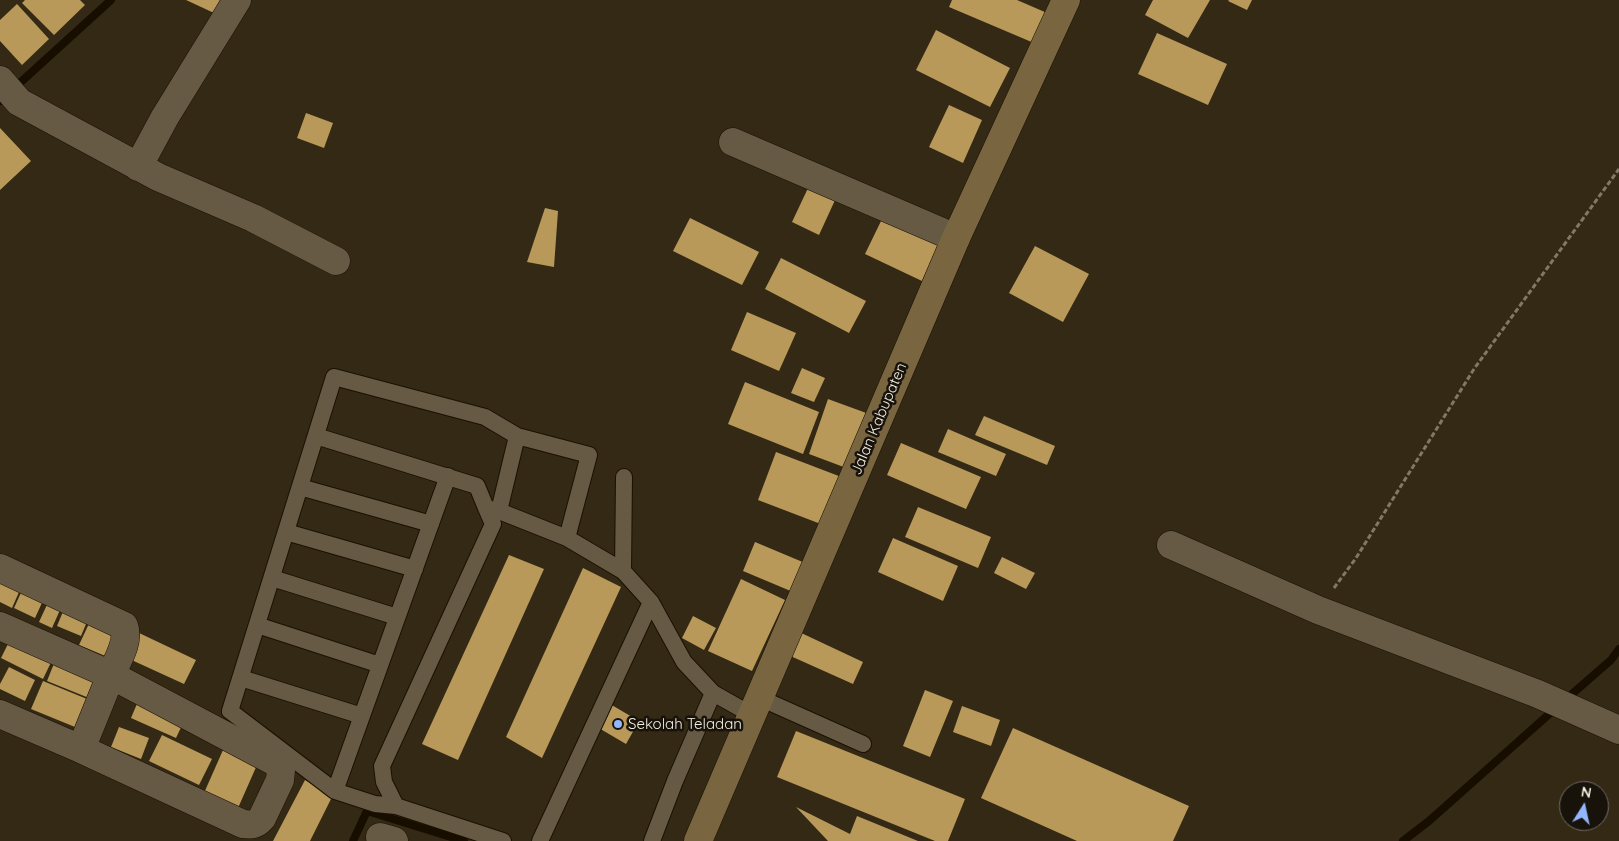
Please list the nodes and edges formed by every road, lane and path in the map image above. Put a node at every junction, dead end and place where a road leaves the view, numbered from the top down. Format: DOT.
graph roads {
  1 [pos="237,0"];
  2 [pos="1066,0"];
  3 [pos="9,90"];
  4 [pos="732,142"];
  5 [pos="138,167"];
  6 [pos="1619,169"];
  7 [pos="956,238"];
  8 [pos="336,261"];
  9 [pos="316,436"];
  10 [pos="517,436"];
  11 [pos="448,476"];
  12 [pos="624,477"];
  13 [pos="300,487"];
  14 [pos="492,510"];
  15 [pos="431,524"];
  16 [pos="286,532"];
  17 [pos="567,538"];
  18 [pos="1172,545"];
  19 [pos="0,568"];
  20 [pos="414,569"];
  21 [pos="623,571"];
  22 [pos="272,578"];
  23 [pos="651,602"];
  24 [pos="1318,610"];
  25 [pos="397,617"];
  26 [pos="257,625"];
  27 [pos="0,626"];
  28 [pos="380,665"];
  29 [pos="111,675"];
  30 [pos="240,678"];
  31 [pos="713,692"];
  32 [pos="756,707"];
  33 [pos="0,714"];
  34 [pos="362,716"];
  35 [pos="1619,730"];
  36 [pos="863,744"];
  37 [pos="81,748"];
  38 [pos="335,791"];
  39 [pos="396,806"];
  40 [pos="504,841"];
  41 [pos="540,841"];
  42 [pos="652,841"];
  43 [pos="698,841"];
  1 -- 5 [label="street"];
  2 -- 7 [label="main road, Jalan Kabupaten"];
  3 -- 5 [label="street"];
  4 -- 7 [label="street"];
  5 -- 8 [label="street"];
  6 -- 24 [label="path"];
  7 -- 32 [label="main road, Jalan Kabupaten"];
  9 -- 10 [label="lane"];
  9 -- 11 [label="lane"];
  9 -- 13 [label="lane"];
  10 -- 14 [label="lane"];
  10 -- 17 [label="lane"];
  11 -- 14 [label="lane"];
  11 -- 15 [label="lane"];
  12 -- 21 [label="lane"];
  13 -- 15 [label="lane"];
  13 -- 16 [label="lane"];
  14 -- 17 [label="lane"];
  14 -- 39 [label="lane"];
  15 -- 20 [label="lane"];
  16 -- 20 [label="lane"];
  16 -- 22 [label="lane"];
  17 -- 21 [label="lane"];
  18 -- 24 [label="street"];
  19 -- 29 [label="street"];
  20 -- 25 [label="lane"];
  21 -- 23 [label="lane"];
  22 -- 25 [label="lane"];
  22 -- 26 [label="lane"];
  23 -- 31 [label="lane"];
  23 -- 41 [label="lane"];
  24 -- 35 [label="street"];
  25 -- 28 [label="lane"];
  26 -- 28 [label="lane"];
  26 -- 30 [label="lane"];
  27 -- 29 [label="street"];
  28 -- 34 [label="lane"];
  29 -- 37 [label="street"];
  29 -- 37 [label="street"];
  30 -- 34 [label="lane"];
  30 -- 38 [label="lane"];
  31 -- 32 [label="lane"];
  31 -- 42 [label="lane"];
  32 -- 36 [label="lane"];
  32 -- 43 [label="main road, Jalan Kabupaten"];
  33 -- 37 [label="street"];
  34 -- 38 [label="lane"];
  38 -- 39 [label="lane"];
  39 -- 40 [label="lane"];
}
